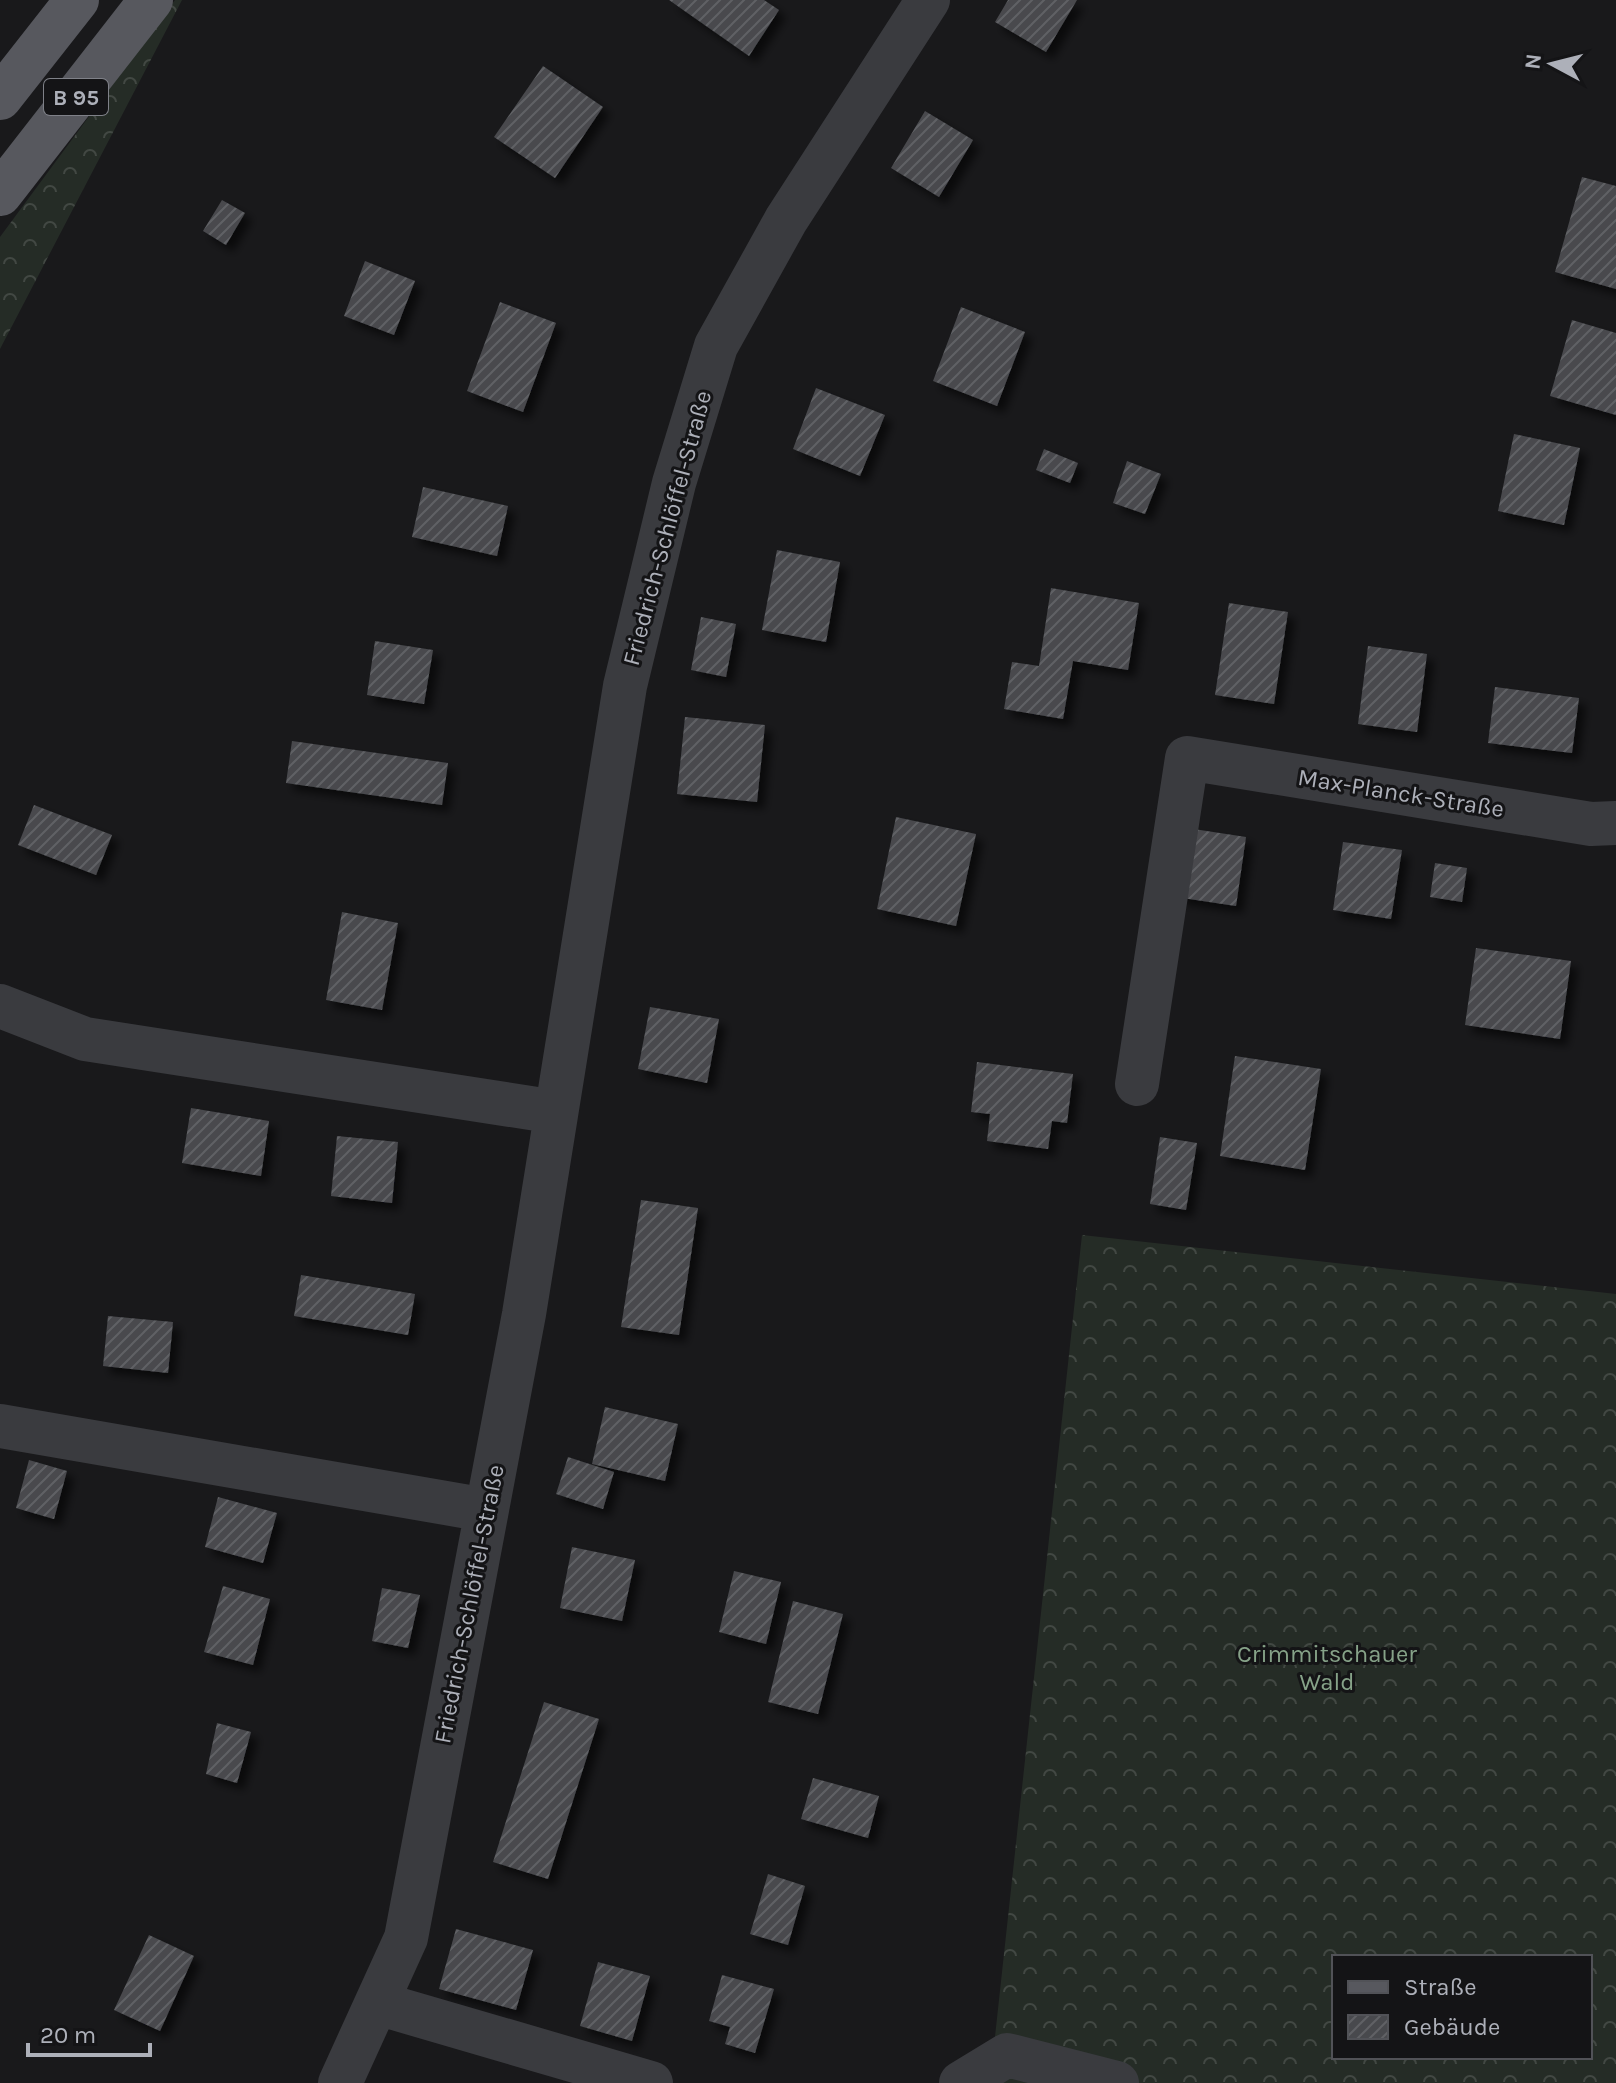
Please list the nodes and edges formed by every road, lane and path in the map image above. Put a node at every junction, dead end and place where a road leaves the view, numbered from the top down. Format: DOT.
graph roads {
  1 [pos="77,0"];
  2 [pos="151,0"];
  3 [pos="928,0"];
  4 [pos="0,98"];
  5 [pos="0,194"];
  6 [pos="1616,823"];
  7 [pos="0,1006"];
  8 [pos="1137,1084"];
  9 [pos="556,1112"];
  10 [pos="0,1426"];
  11 [pos="486,1510"];
  12 [pos="377,2003"];
  13 [pos="340,2083"];
  14 [pos="651,2083"];
  15 [pos="961,2083"];
  16 [pos="1117,2083"];
  1 -- 4 [label="main road, B 95"];
  2 -- 5 [label="main road, B 95"];
  3 -- 9 [label="street, Friedrich-Schlöffel-Straße"];
  6 -- 8 [label="street, Max-Planck-Straße"];
  7 -- 9 [label="street"];
  9 -- 11 [label="street, Friedrich-Schlöffel-Straße"];
  10 -- 11 [label="street"];
  11 -- 12 [label="street, Friedrich-Schlöffel-Straße"];
  12 -- 13 [label="street, Friedrich-Schlöffel-Straße"];
  12 -- 14 [label="street"];
  15 -- 16 [label="street"];
}
